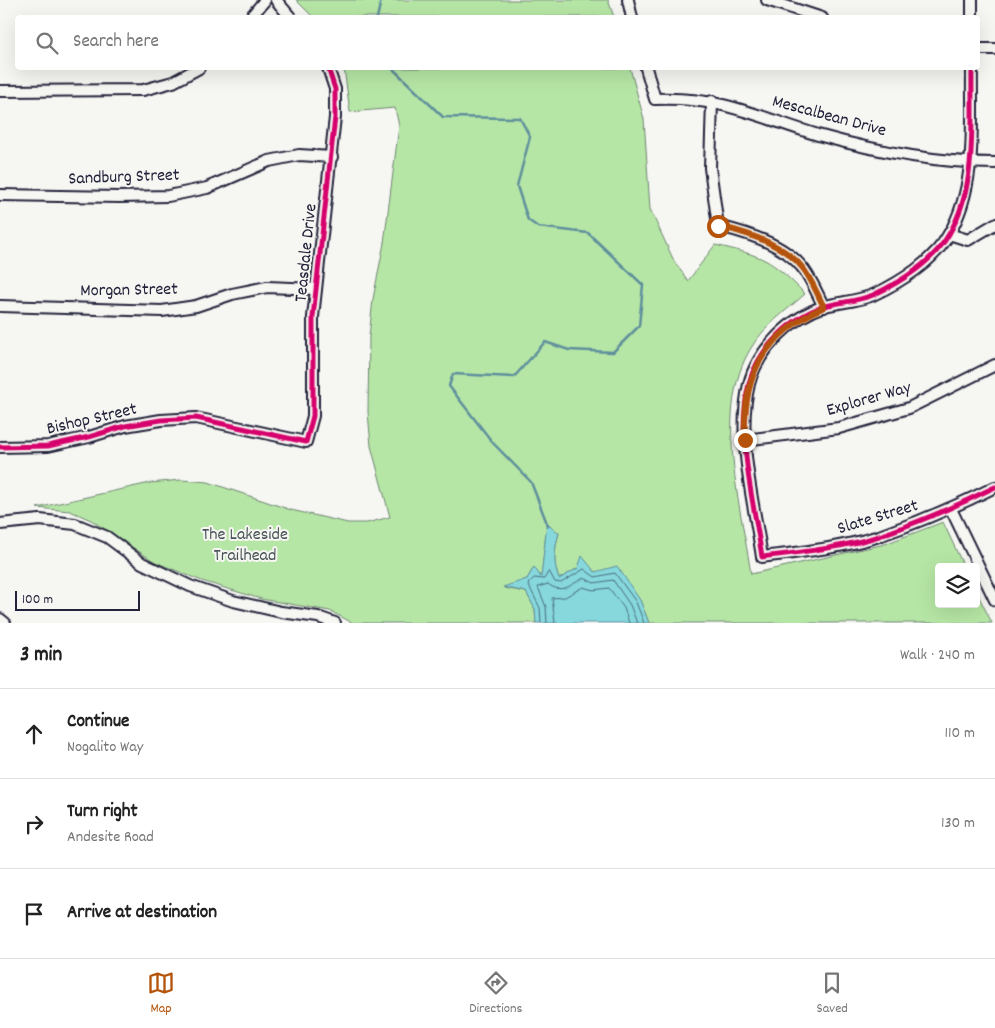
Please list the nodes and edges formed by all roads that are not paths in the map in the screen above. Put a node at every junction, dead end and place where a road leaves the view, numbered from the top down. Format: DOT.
graph roads {
  1 [pos="265,0"];
  2 [pos="276,0"];
  3 [pos="628,0"];
  4 [pos="766,0"];
  5 [pos="972,0"];
  6 [pos="252,15"];
  7 [pos="288,15"];
  8 [pos="631,15"];
  9 [pos="813,15"];
  10 [pos="972,15"];
  11 [pos="980,49"];
  12 [pos="995,49"];
  13 [pos="195,70"];
  14 [pos="329,70"];
  15 [pos="647,70"];
  16 [pos="972,70"];
  17 [pos="0,91"];
  18 [pos="712,101"];
  19 [pos="332,157"];
  20 [pos="971,163"];
  21 [pos="995,163"];
  22 [pos="0,195"];
  23 [pos="995,224"];
  24 [pos="949,234"];
  25 [pos="316,289"];
  26 [pos="0,306"];
  27 [pos="824,307"];
  28 [pos="995,365"];
  29 [pos="745,440"];
  30 [pos="306,442"];
  31 [pos="0,447"];
  32 [pos="995,487"];
  33 [pos="951,509"];
  34 [pos="0,524"];
  35 [pos="995,600"];
  36 [pos="0,618"];
  37 [pos="5,623"];
  38 [pos="335,623"];
  1 -- 6 [label="street"];
  2 -- 7 [label="street"];
  3 -- 8 [label="street"];
  4 -- 9 [label="street"];
  5 -- 10 [label="street"];
  11 -- 12 [label="street"];
  13 -- 17 [label="street"];
  14 -- 19 [label="street, Teasdale Drive"];
  15 -- 18 [label="street, Mescalbean Drive"];
  16 -- 20 [label="street"];
  18 -- 20 [label="street, Mescalbean Drive"];
  18 -- 27 [label="street"];
  19 -- 22 [label="street, Sandburg Street"];
  19 -- 25 [label="street, Teasdale Drive"];
  20 -- 21 [label="street, Mescalbean Drive"];
  20 -- 24 [label="street"];
  23 -- 24 [label="street"];
  24 -- 27 [label="street"];
  25 -- 26 [label="street, Morgan Street"];
  25 -- 30 [label="street, Teasdale Drive"];
  27 -- 29 [label="street"];
  28 -- 29 [label="street, Explorer Way"];
  29 -- 33 [label="street, Slate Street"];
  30 -- 31 [label="street, Bishop Street"];
  32 -- 33 [label="street, Slate Street"];
  33 -- 35 [label="street"];
  34 -- 38 [label="street"];
  36 -- 37 [label="street"];
}
